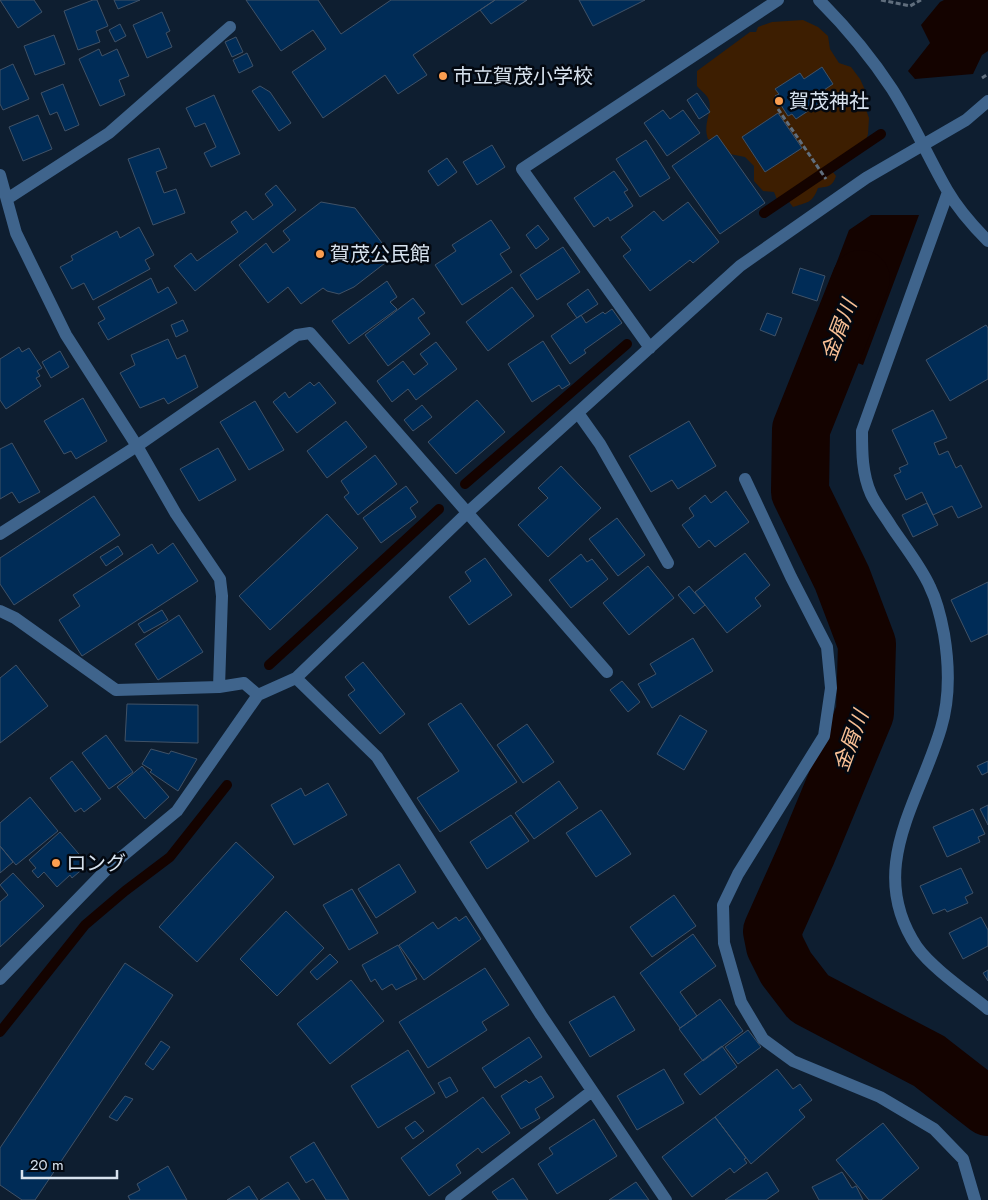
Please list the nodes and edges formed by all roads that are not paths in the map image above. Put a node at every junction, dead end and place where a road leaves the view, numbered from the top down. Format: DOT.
graph roads {
  1 [pos="778,0"];
  2 [pos="819,0"];
  3 [pos="230,27"];
  4 [pos="988,102"];
  5 [pos="923,144"];
  6 [pos="0,175"];
  7 [pos="948,192"];
  8 [pos="7,199"];
  9 [pos="988,241"];
  10 [pos="650,348"];
  11 [pos="578,413"];
  12 [pos="137,446"];
  13 [pos="744,479"];
  14 [pos="467,513"];
  15 [pos="0,534"];
  16 [pos="668,563"];
  17 [pos="0,611"];
  18 [pos="607,672"];
  19 [pos="296,678"];
  20 [pos="219,687"];
  21 [pos="258,695"];
  22 [pos="0,979"];
  23 [pos="988,1009"];
  24 [pos="592,1091"];
  25 [pos="451,1200"];
  26 [pos="666,1200"];
  27 [pos="975,1200"];
  1 -- 10 [label="street"];
  2 -- 5 [label="street"];
  3 -- 8 [label="street"];
  4 -- 5 [label="street"];
  5 -- 7 [label="street"];
  5 -- 10 [label="street"];
  6 -- 8 [label="street"];
  7 -- 9 [label="street"];
  7 -- 23 [label="street"];
  8 -- 12 [label="street"];
  10 -- 11 [label="street"];
  11 -- 14 [label="street"];
  11 -- 16 [label="street"];
  12 -- 14 [label="street"];
  12 -- 15 [label="street"];
  12 -- 20 [label="street"];
  13 -- 27 [label="street"];
  14 -- 18 [label="street"];
  14 -- 19 [label="street"];
  17 -- 20 [label="street"];
  19 -- 21 [label="street"];
  19 -- 24 [label="street"];
  20 -- 21 [label="street"];
  21 -- 22 [label="street"];
  24 -- 25 [label="street"];
  24 -- 26 [label="street"];
}
